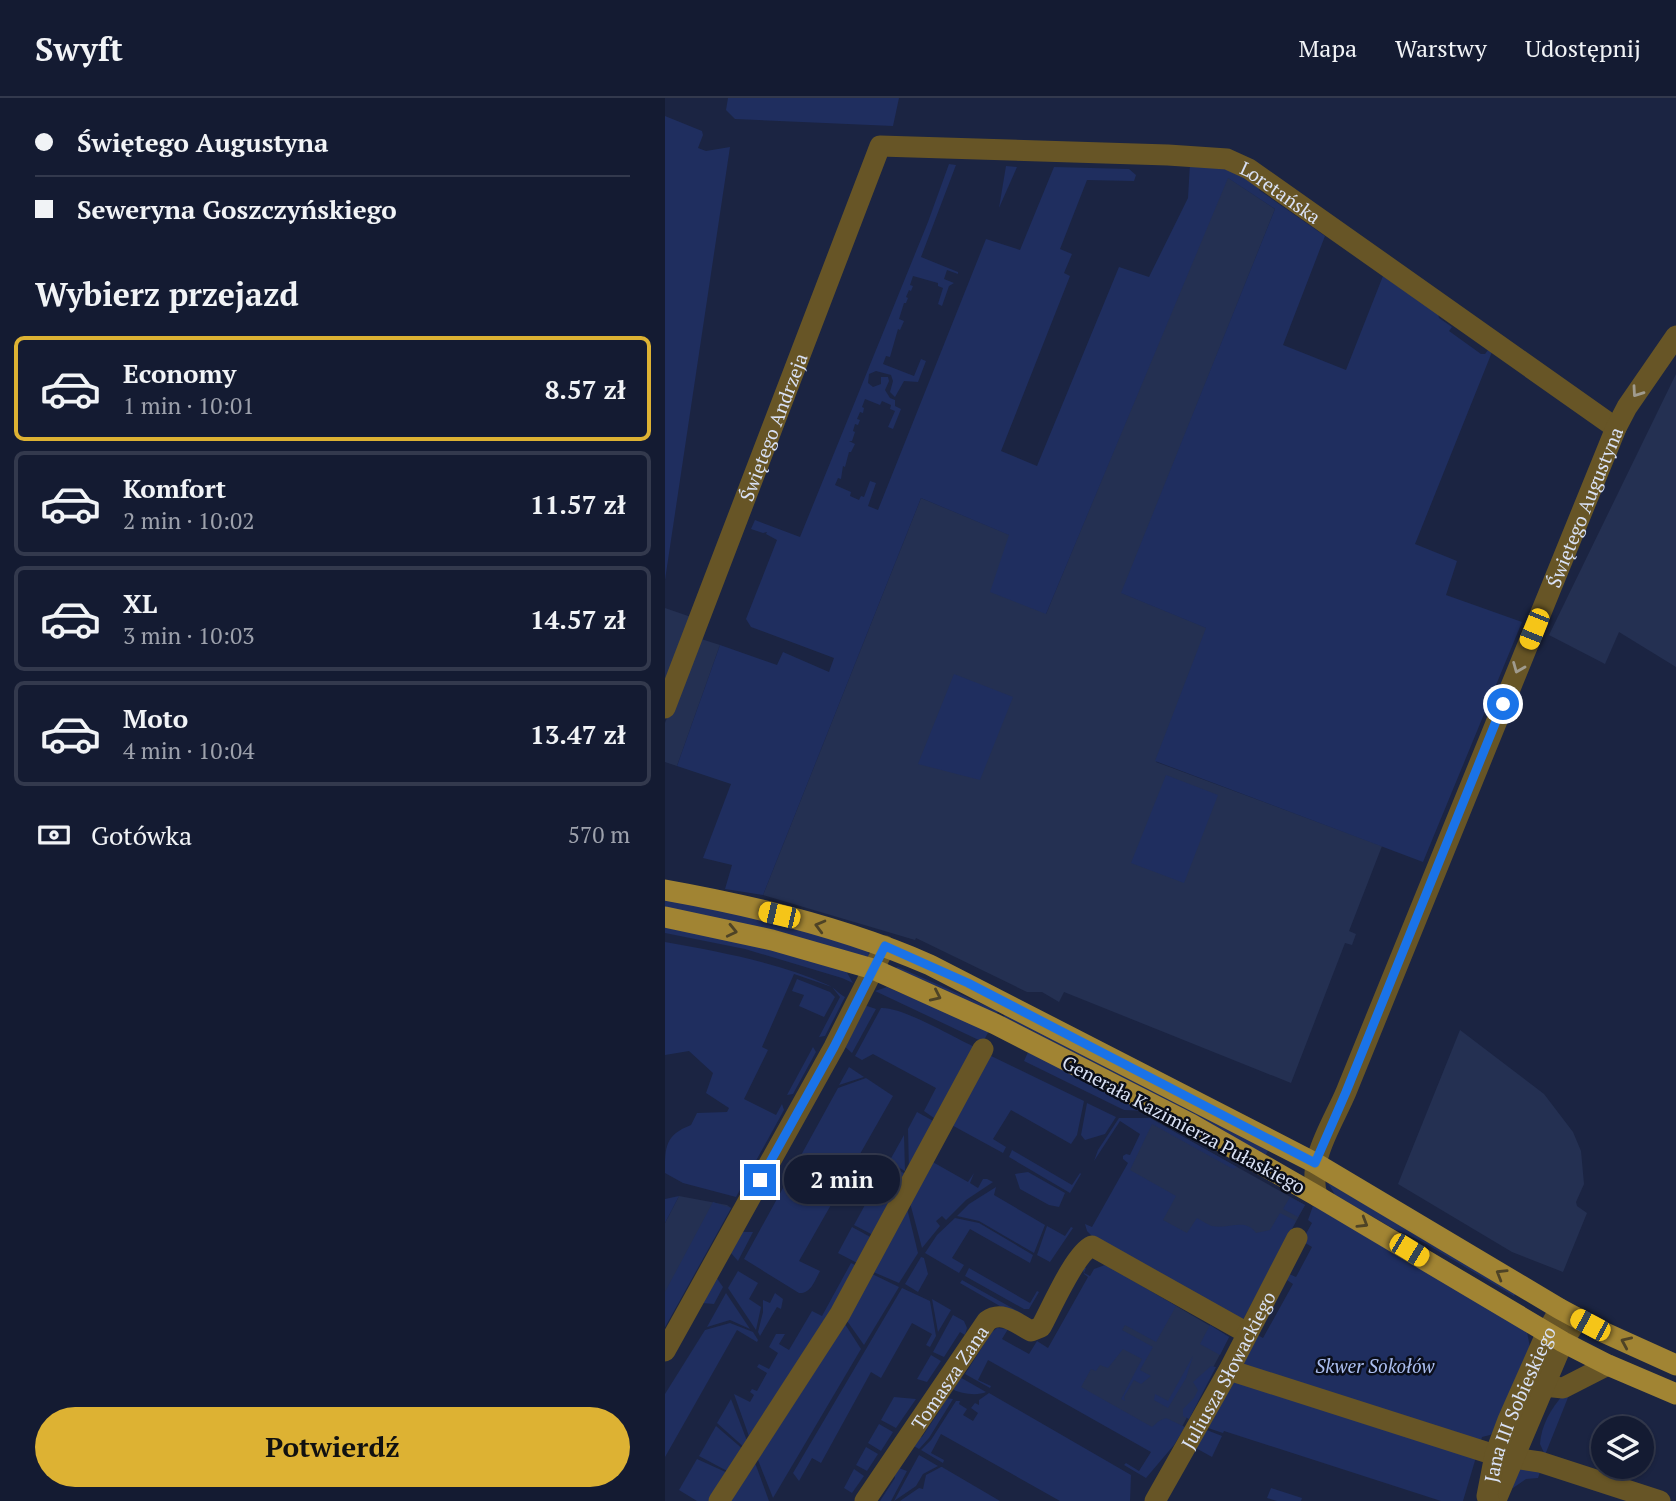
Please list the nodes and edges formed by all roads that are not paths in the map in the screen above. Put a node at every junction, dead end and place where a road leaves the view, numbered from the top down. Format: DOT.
graph roads {
  1 [pos="880,146"];
  2 [pos="1676,336"];
  3 [pos="1616,428"];
  4 [pos="665,708"];
  5 [pos="665,890"];
  6 [pos="665,917"];
  7 [pos="885,946"];
  8 [pos="873,969"];
  9 [pos="983,1049"];
  10 [pos="1315,1163"];
  11 [pos="1317,1196"];
  12 [pos="1297,1238"];
  13 [pos="1569,1313"];
  14 [pos="1247,1333"];
  15 [pos="1555,1337"];
  16 [pos="665,1352"];
  17 [pos="1676,1364"];
  18 [pos="1608,1365"];
  19 [pos="1229,1370"];
  20 [pos="1544,1386"];
  21 [pos="1676,1394"];
  22 [pos="1505,1456"];
  23 [pos="719,1501"];
  24 [pos="865,1501"];
  25 [pos="1155,1501"];
  26 [pos="1492,1501"];
  27 [pos="1660,1501"];
  1 -- 3 [label="street, Loretańska"];
  1 -- 4 [label="street, Świętego Andrzeja"];
  2 -- 3 [label="street, Świętego Augustyna, one-way"];
  3 -- 10 [label="street, Świętego Augustyna, one-way"];
  7 -- 5 [label="main road, Generała Kazimierza Pułaskiego, one-way"];
  6 -- 8 [label="main road, Generała Kazimierza Pułaskiego, one-way"];
  7 -- 8 [label="street"];
  7 -- 10 [label="main road, Generała Kazimierza Pułaskiego"];
  8 -- 11 [label="main road, Generała Kazimierza Pułaskiego, one-way"];
  8 -- 16 [label="street"];
  9 -- 23 [label="street"];
  10 -- 11 [label="street, Świętego Augustyna"];
  13 -- 10 [label="main road, Generała Kazimierza Pułaskiego, one-way"];
  11 -- 15 [label="main road, Generała Kazimierza Pułaskiego, one-way"];
  12 -- 14 [label="street, Juliusza Słowackiego"];
  13 -- 15 [label="street, Jana III Sobieskiego"];
  17 -- 13 [label="main road, Generała Kazimierza Pułaskiego, one-way"];
  14 -- 19 [label="street, Juliusza Słowackiego"];
  14 -- 24 [label="street, Tomasza Zana"];
  15 -- 18 [label="main road, Generała Kazimierza Pułaskiego"];
  15 -- 20 [label="street, Jana III Sobieskiego"];
  15 -- 22 [label="street, Jana III Sobieskiego"];
  18 -- 20 [label="street"];
  18 -- 21 [label="main road, Generała Kazimierza Pułaskiego"];
  19 -- 22 [label="street"];
  19 -- 25 [label="street, Juliusza Słowackiego"];
  20 -- 22 [label="street, Jana III Sobieskiego"];
  22 -- 26 [label="street, Jana III Sobieskiego"];
  22 -- 27 [label="street"];
}
